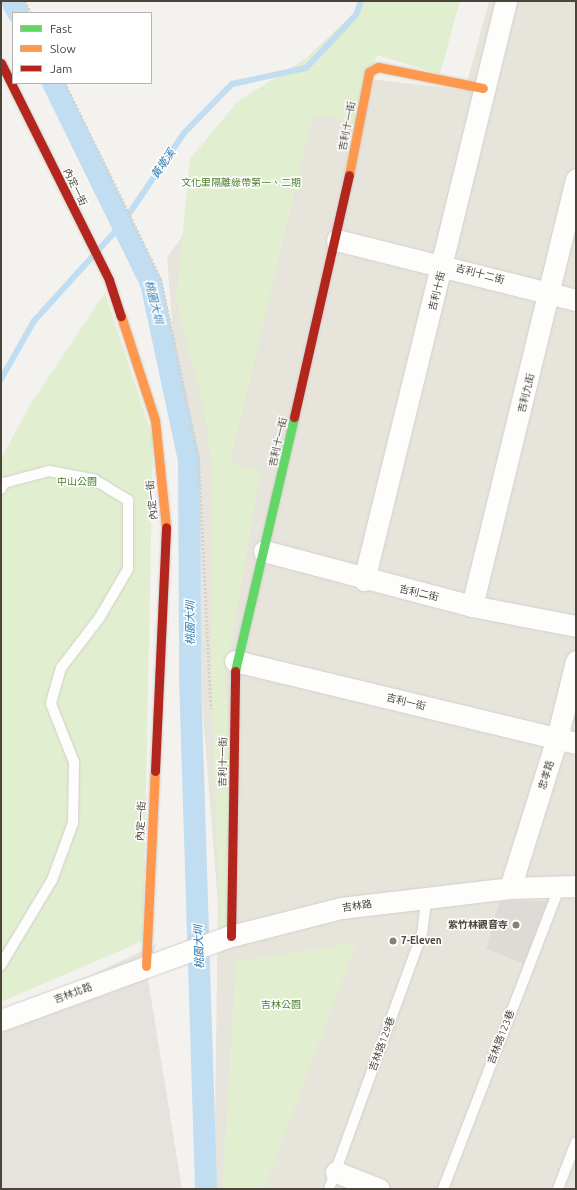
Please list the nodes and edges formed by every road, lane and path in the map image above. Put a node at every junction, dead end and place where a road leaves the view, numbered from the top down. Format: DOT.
graph roads {
  1 [pos="25,1"];
  2 [pos="506,1"];
  3 [pos="30,12"];
  4 [pos="1,63"];
  5 [pos="65,84"];
  6 [pos="483,88"];
  7 [pos="576,180"];
  8 [pos="336,240"];
  9 [pos="444,264"];
  10 [pos="551,293"];
  11 [pos="576,300"];
  12 [pos="1,489"];
  13 [pos="264,551"];
  14 [pos="364,580"];
  15 [pos="472,606"];
  16 [pos="576,626"];
  17 [pos="236,661"];
  18 [pos="576,661"];
  19 [pos="211,716"];
  20 [pos="567,741"];
  21 [pos="568,886"];
  22 [pos="510,888"];
  23 [pos="427,896"];
  24 [pos="222,940"];
  25 [pos="1,965"];
  26 [pos="146,966"];
  27 [pos="1,1020"];
  28 [pos="576,1142"];
  29 [pos="332,1180"];
  30 [pos="379,1189"];
  31 [pos="443,1189"];
  32 [pos="558,1189"];
  1 -- 3 [label="path"];
  2 -- 6 [label="street, 吉利十街"];
  4 -- 26 [label="street, 內定一街"];
  5 -- 19 [label="path"];
  6 -- 8 [label="street, 吉利十一街"];
  6 -- 9 [label="street, 吉利十街"];
  7 -- 10 [label="street, 吉利九街"];
  8 -- 9 [label="street, 吉利十二街"];
  8 -- 13 [label="street, 吉利十一街"];
  9 -- 10 [label="street, 吉利十二街"];
  9 -- 14 [label="street, 吉利十街"];
  10 -- 11 [label="street, 吉利十二街"];
  10 -- 15 [label="street, 吉利九街"];
  12 -- 25 [label="lane"];
  13 -- 14 [label="street, 吉利二街"];
  13 -- 17 [label="street, 吉利十一街"];
  14 -- 15 [label="street, 吉利二街"];
  15 -- 16 [label="street, 吉利二街"];
  17 -- 20 [label="street, 吉利一街"];
  17 -- 24 [label="street, 吉利十一街"];
  18 -- 20 [label="street, 忠孝路"];
  20 -- 22 [label="street, 忠孝路"];
  21 -- 22 [label="street, 吉林路"];
  21 -- 31 [label="lane, 吉林路123巷"];
  22 -- 23 [label="street, 吉林路"];
  23 -- 24 [label="street, 吉林路"];
  23 -- 29 [label="lane, 吉林路129巷"];
  24 -- 26 [label="street, 吉林路"];
  26 -- 27 [label="street, 吉林北路"];
  28 -- 32 [label="lane"];
  29 -- 30 [label="street"];
}
